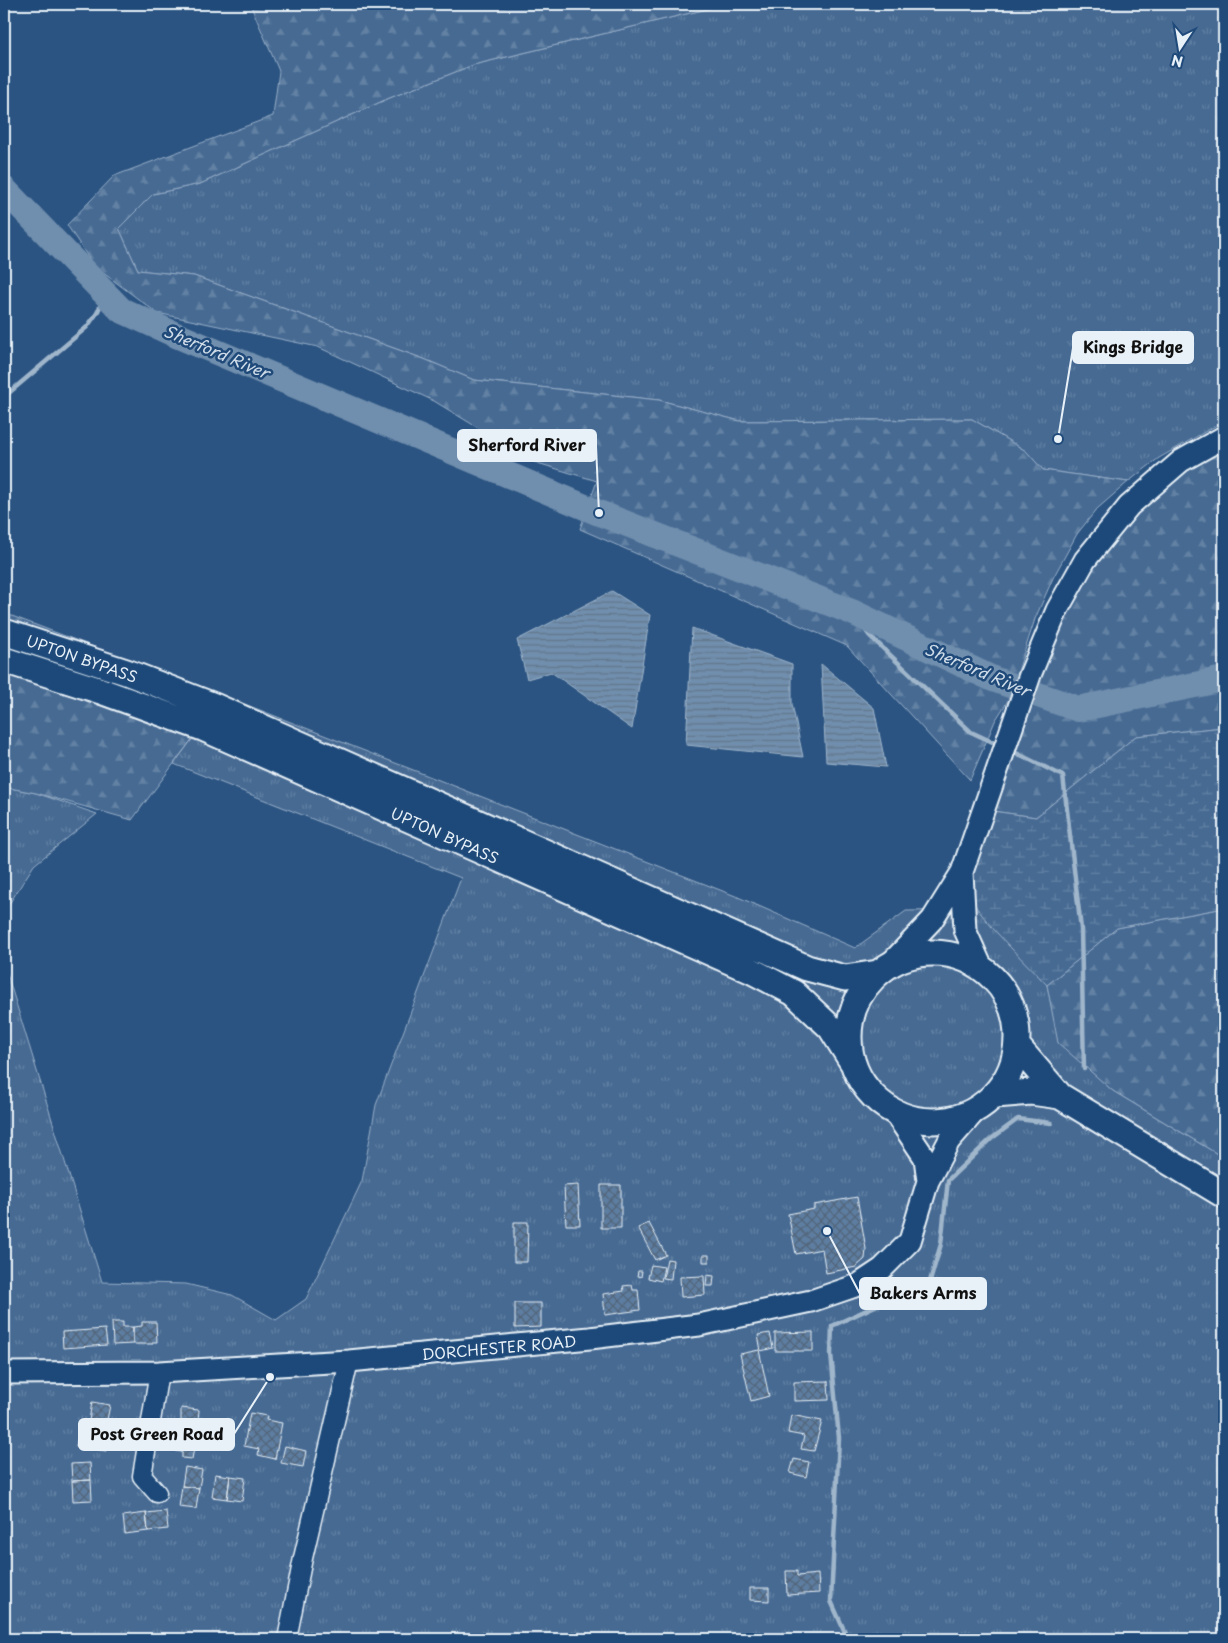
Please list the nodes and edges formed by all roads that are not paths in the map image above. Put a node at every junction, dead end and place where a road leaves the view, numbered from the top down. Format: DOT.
graph roads {
  1 [pos="1224,437"];
  2 [pos="4,632"];
  3 [pos="4,660"];
  4 [pos="962,872"];
  5 [pos="885,968"];
  6 [pos="982,968"];
  7 [pos="1018,1047"];
  8 [pos="853,1063"];
  9 [pos="995,1095"];
  10 [pos="1060,1096"];
  11 [pos="976,1110"];
  12 [pos="894,1112"];
  13 [pos="928,1180"];
  14 [pos="1224,1194"];
  15 [pos="349,1361"];
  16 [pos="159,1372"];
  17 [pos="4,1373"];
  18 [pos="158,1493"];
  19 [pos="287,1639"];
  1 -- 4 [label="main road"];
  2 -- 5 [label="highway, UPTON BYPASS"];
  3 -- 8 [label="highway, UPTON BYPASS"];
  4 -- 5 [label="main road"];
  4 -- 6 [label="main road"];
  5 -- 6 [label="highway"];
  5 -- 8 [label="highway"];
  6 -- 7 [label="highway"];
  7 -- 9 [label="highway"];
  7 -- 10 [label="highway"];
  8 -- 12 [label="highway"];
  9 -- 10 [label="highway"];
  9 -- 11 [label="highway"];
  10 -- 14 [label="highway"];
  11 -- 12 [label="highway"];
  11 -- 13 [label="main road, DORCHESTER ROAD"];
  12 -- 13 [label="main road, DORCHESTER ROAD"];
  13 -- 15 [label="main road, DORCHESTER ROAD"];
  15 -- 16 [label="main road, DORCHESTER ROAD"];
  15 -- 19 [label="street"];
  16 -- 17 [label="main road, DORCHESTER ROAD"];
  16 -- 18 [label="street"];
}
